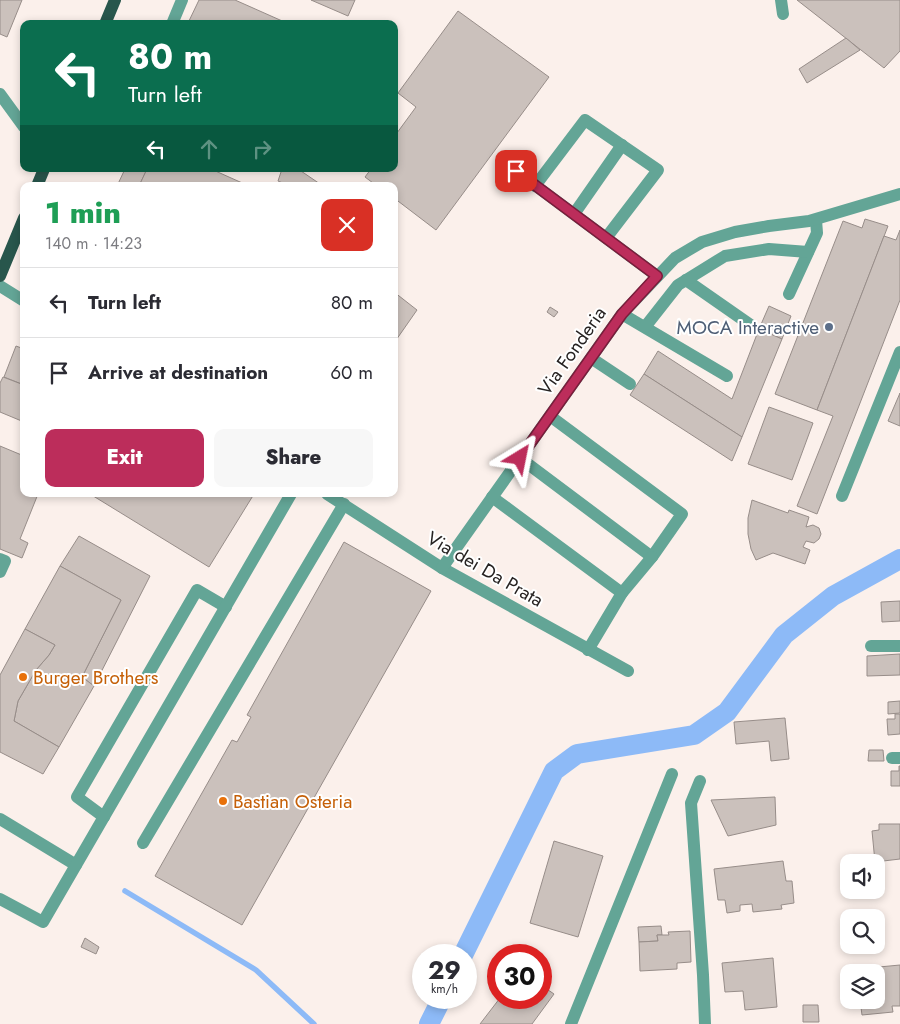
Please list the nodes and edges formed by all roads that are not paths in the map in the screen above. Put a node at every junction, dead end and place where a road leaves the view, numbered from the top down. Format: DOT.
graph roads {
  1 [pos="115,0"];
  2 [pos="182,0"];
  3 [pos="781,0"];
  4 [pos="784,14"];
  5 [pos="107,20"];
  6 [pos="174,20"];
  7 [pos="0,94"];
  8 [pos="20,122"];
  9 [pos="622,146"];
  10 [pos="516,171"];
  11 [pos="535,186"];
  12 [pos="900,194"];
  13 [pos="574,214"];
  14 [pos="816,220"];
  15 [pos="20,228"];
  16 [pos="606,238"];
  17 [pos="808,252"];
  18 [pos="0,276"];
  19 [pos="657,276"];
  20 [pos="686,280"];
  21 [pos="0,286"];
  22 [pos="789,294"];
  23 [pos="20,298"];
  24 [pos="622,314"];
  25 [pos="752,326"];
  26 [pos="645,327"];
  27 [pos="900,352"];
  28 [pos="590,358"];
  29 [pos="727,376"];
  30 [pos="630,384"];
  31 [pos="550,416"];
  32 [pos="520,458"];
  33 [pos="842,496"];
  34 [pos="289,497"];
  35 [pos="332,497"];
  36 [pos="492,497"];
  37 [pos="344,504"];
  38 [pos="652,557"];
  39 [pos="0,559"];
  40 [pos="442,568"];
  41 [pos="0,572"];
  42 [pos="622,593"];
  43 [pos="226,607"];
  44 [pos="871,646"];
  45 [pos="900,646"];
  46 [pos="588,650"];
  47 [pos="628,671"];
  48 [pos="672,774"];
  49 [pos="700,781"];
  50 [pos="104,817"];
  51 [pos="0,819"];
  52 [pos="144,843"];
  53 [pos="76,865"];
  54 [pos="0,898"];
  55 [pos="570,1024"];
  56 [pos="705,1024"];
  1 -- 5 [label="main road"];
  2 -- 6 [label="street"];
  3 -- 4 [label="street"];
  7 -- 8 [label="street"];
  9 -- 11 [label="street"];
  9 -- 13 [label="street"];
  9 -- 16 [label="street"];
  10 -- 11 [label="street"];
  11 -- 13 [label="street"];
  12 -- 14 [label="street, Via Fonderia"];
  13 -- 16 [label="street"];
  14 -- 17 [label="street"];
  14 -- 19 [label="street, Via Fonderia"];
  15 -- 18 [label="main road"];
  16 -- 19 [label="street"];
  17 -- 20 [label="street"];
  17 -- 22 [label="street"];
  19 -- 24 [label="street, Via Fonderia"];
  20 -- 25 [label="street"];
  20 -- 26 [label="street"];
  21 -- 23 [label="street"];
  24 -- 26 [label="street"];
  24 -- 28 [label="street, Via Fonderia"];
  26 -- 29 [label="street"];
  27 -- 33 [label="street"];
  28 -- 30 [label="street"];
  28 -- 31 [label="street, Via Fonderia"];
  31 -- 32 [label="street, Via Fonderia"];
  31 -- 38 [label="street"];
  32 -- 36 [label="street, Via Fonderia"];
  32 -- 38 [label="street"];
  34 -- 43 [label="street"];
  35 -- 37 [label="street, Via dei Da Prata"];
  36 -- 40 [label="street, Via Fonderia"];
  36 -- 42 [label="street"];
  37 -- 40 [label="street, Via dei Da Prata"];
  37 -- 52 [label="street"];
  38 -- 42 [label="street"];
  39 -- 41 [label="street"];
  40 -- 46 [label="street, Via dei Da Prata"];
  42 -- 46 [label="street"];
  43 -- 50 [label="street"];
  43 -- 50 [label="street"];
  44 -- 45 [label="street"];
  46 -- 47 [label="street, Via dei Da Prata"];
  48 -- 55 [label="street"];
  49 -- 56 [label="street"];
  50 -- 53 [label="street"];
  51 -- 53 [label="street"];
  53 -- 54 [label="street"];
}
